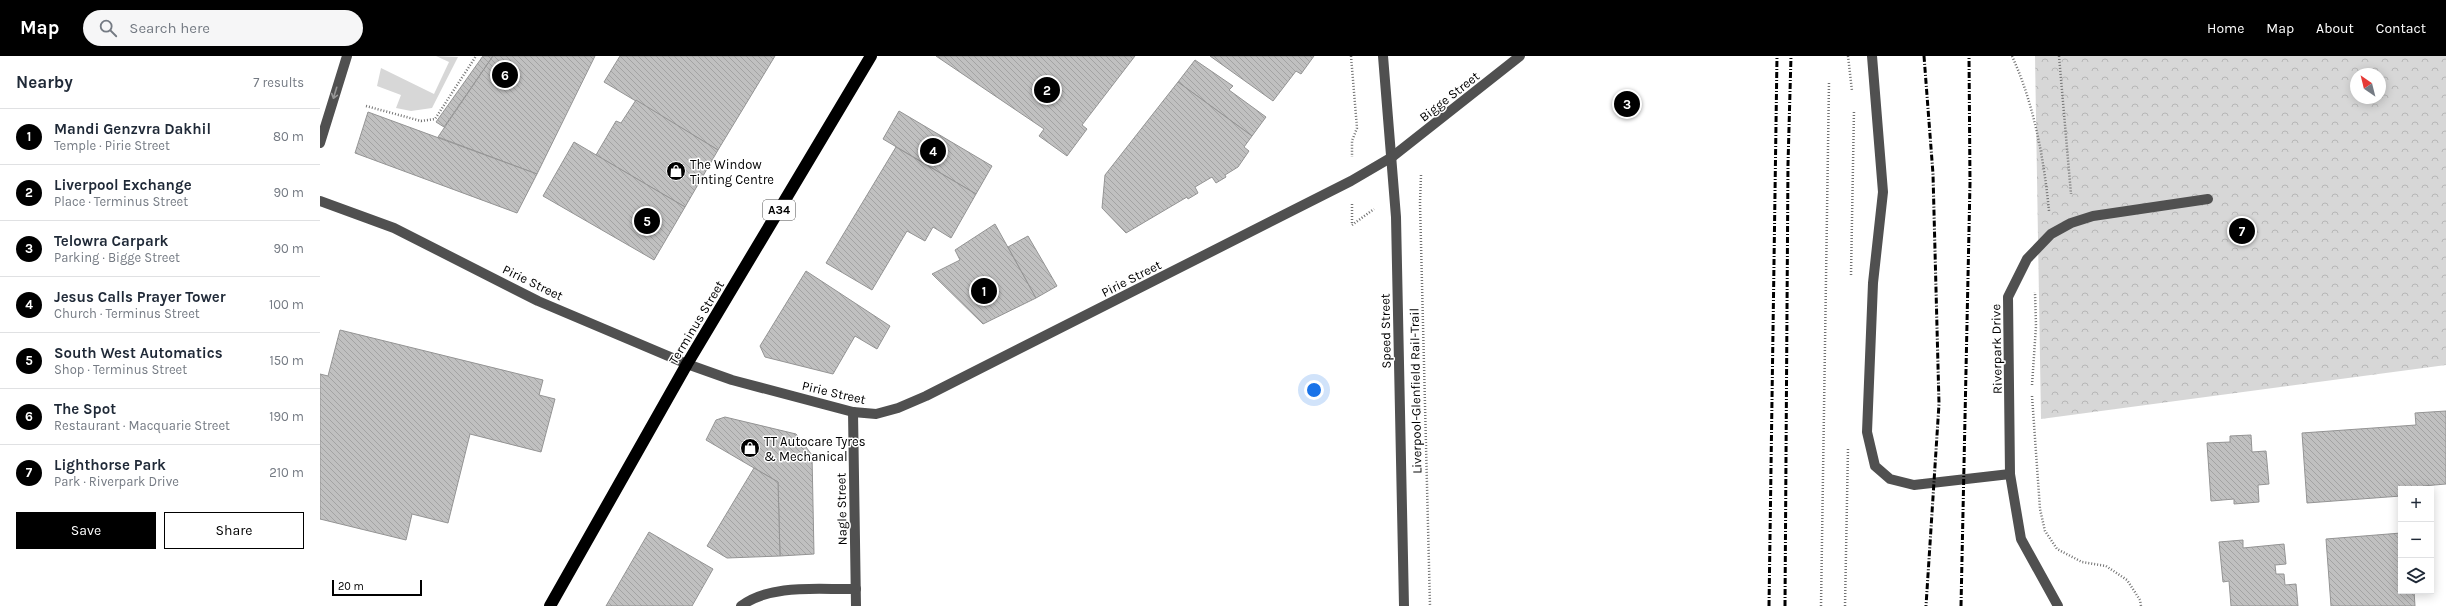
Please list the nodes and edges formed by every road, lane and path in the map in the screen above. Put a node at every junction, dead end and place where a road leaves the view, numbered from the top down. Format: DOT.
graph roads {
  1 [pos="347,56"];
  2 [pos="476,56"];
  3 [pos="871,56"];
  4 [pos="1351,56"];
  5 [pos="1383,56"];
  6 [pos="1520,56"];
  7 [pos="1872,56"];
  8 [pos="2012,56"];
  9 [pos="2059,56"];
  10 [pos="1829,82"];
  11 [pos="366,106"];
  12 [pos="1352,141"];
  13 [pos="320,143"];
  14 [pos="1392,157"];
  15 [pos="1421,175"];
  16 [pos="2071,194"];
  17 [pos="2208,199"];
  18 [pos="320,201"];
  19 [pos="2051,234"];
  20 [pos="2035,290"];
  21 [pos="687,364"];
  22 [pos="2031,387"];
  23 [pos="2032,395"];
  24 [pos="853,412"];
  25 [pos="2010,474"];
  26 [pos="856,589"];
  27 [pos="550,606"];
  28 [pos="741,606"];
  29 [pos="856,606"];
  30 [pos="1404,606"];
  31 [pos="1430,606"];
  32 [pos="1821,606"];
  33 [pos="2058,606"];
  34 [pos="2141,606"];
  1 -- 13 [label="street, one-way"];
  2 -- 11 [label="path"];
  3 -- 21 [label="highway, Terminus Street / A34"];
  4 -- 12 [label="path"];
  5 -- 14 [label="street, Speed Street"];
  6 -- 14 [label="street, Bigge Street"];
  7 -- 25 [label="street"];
  8 -- 19 [label="path"];
  9 -- 16 [label="path"];
  10 -- 32 [label="path"];
  14 -- 24 [label="street, Pirie Street"];
  14 -- 30 [label="street, Speed Street"];
  15 -- 31 [label="path, Liverpool-Glenfield Rail-Trail"];
  17 -- 19 [label="street, Riverpark Drive"];
  18 -- 21 [label="street, Pirie Street"];
  19 -- 25 [label="street, Riverpark Drive"];
  20 -- 22 [label="path"];
  21 -- 24 [label="street, Pirie Street"];
  21 -- 27 [label="highway, Terminus Street / A34"];
  23 -- 34 [label="path"];
  24 -- 26 [label="street, Nagle Street"];
  25 -- 33 [label="street, Riverpark Drive"];
  26 -- 28 [label="street"];
  26 -- 29 [label="street, Nagle Street"];
}
